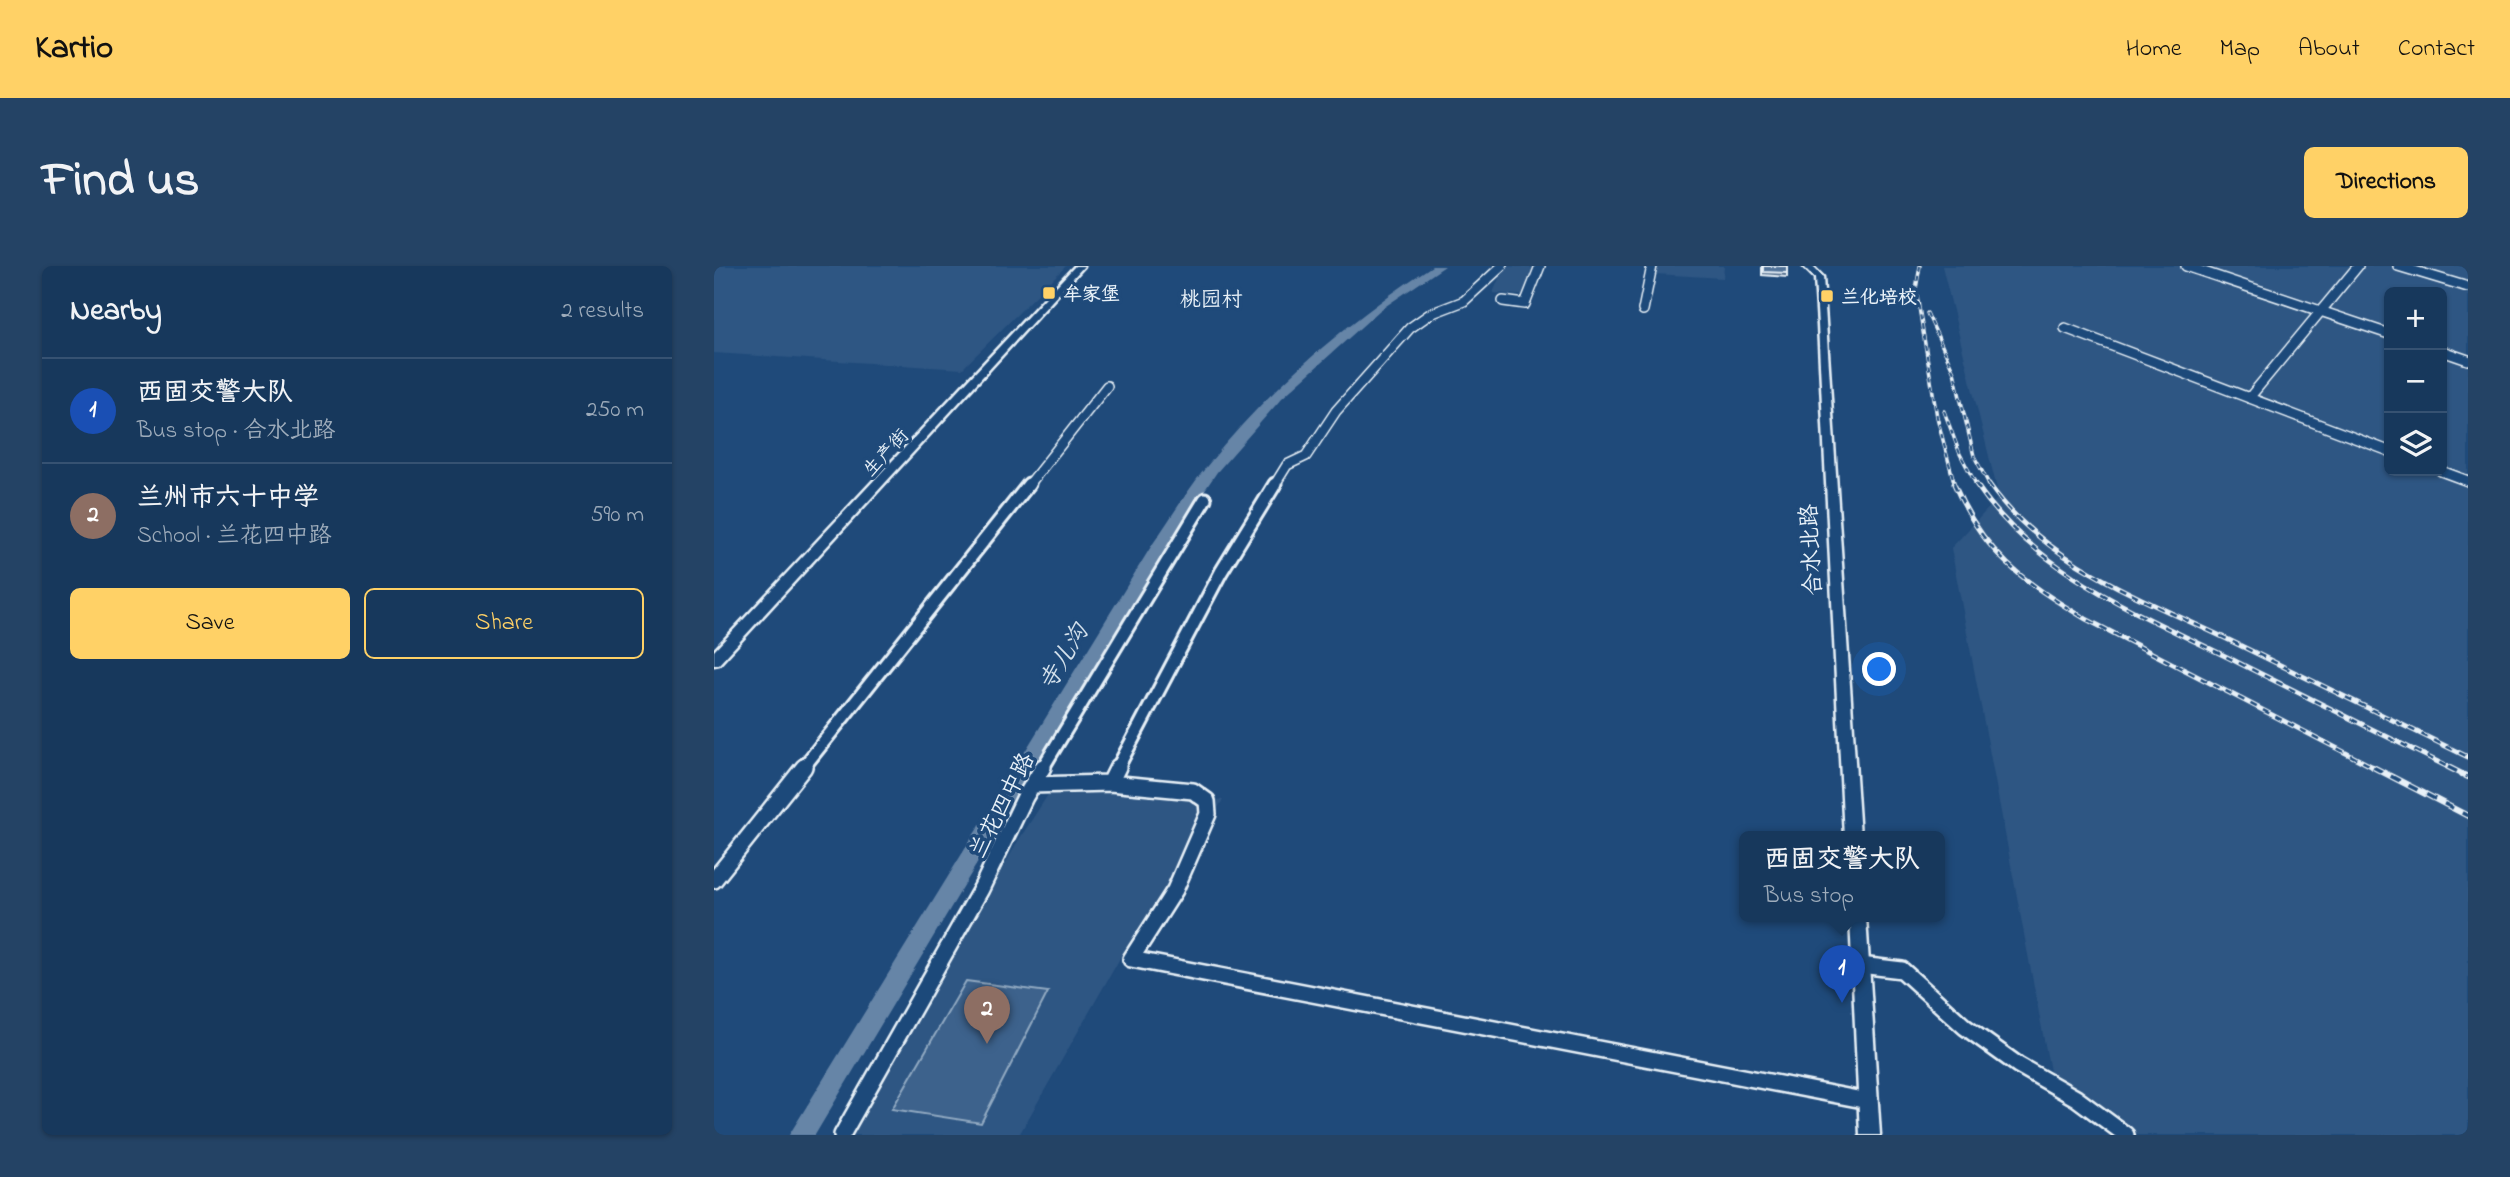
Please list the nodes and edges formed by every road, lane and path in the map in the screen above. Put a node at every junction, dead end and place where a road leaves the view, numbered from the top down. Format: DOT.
graph roads {
  1 [pos="1080,266"];
  2 [pos="1502,266"];
  3 [pos="1540,266"];
  4 [pos="1652,266"];
  5 [pos="1807,266"];
  6 [pos="2186,266"];
  7 [pos="2358,266"];
  8 [pos="2398,266"];
  9 [pos="2468,287"];
  10 [pos="1503,301"];
  11 [pos="1643,310"];
  12 [pos="2319,310"];
  13 [pos="2065,328"];
  14 [pos="2384,332"];
  15 [pos="2447,353"];
  16 [pos="2468,360"];
  17 [pos="1107,386"];
  18 [pos="2249,398"];
  19 [pos="2384,449"];
  20 [pos="2447,473"];
  21 [pos="2468,481"];
  22 [pos="1205,499"];
  23 [pos="714,660"];
  24 [pos="1110,783"];
  25 [pos="1032,785"];
  26 [pos="1852,831"];
  27 [pos="714,880"];
  28 [pos="1858,922"];
  29 [pos="1860,965"];
  30 [pos="1868,1101"];
  31 [pos="842,1135"];
  32 [pos="1871,1135"];
  33 [pos="2126,1135"];
  1 -- 23 [label="street, 生产街"];
  2 -- 24 [label="street"];
  3 -- 10 [label="street"];
  4 -- 11 [label="street"];
  5 -- 26 [label="street, 合水北路"];
  6 -- 12 [label="street"];
  7 -- 12 [label="street"];
  8 -- 9 [label="street"];
  12 -- 14 [label="street"];
  12 -- 18 [label="street"];
  13 -- 18 [label="street"];
  15 -- 16 [label="street"];
  17 -- 27 [label="street"];
  18 -- 19 [label="street"];
  20 -- 21 [label="street"];
  22 -- 25 [label="street, 兰花四中路"];
  24 -- 25 [label="street"];
  24 -- 30 [label="street"];
  25 -- 31 [label="street, 兰花四中路"];
  28 -- 29 [label="street"];
  29 -- 30 [label="street"];
  29 -- 33 [label="street"];
  30 -- 32 [label="street"];
}
